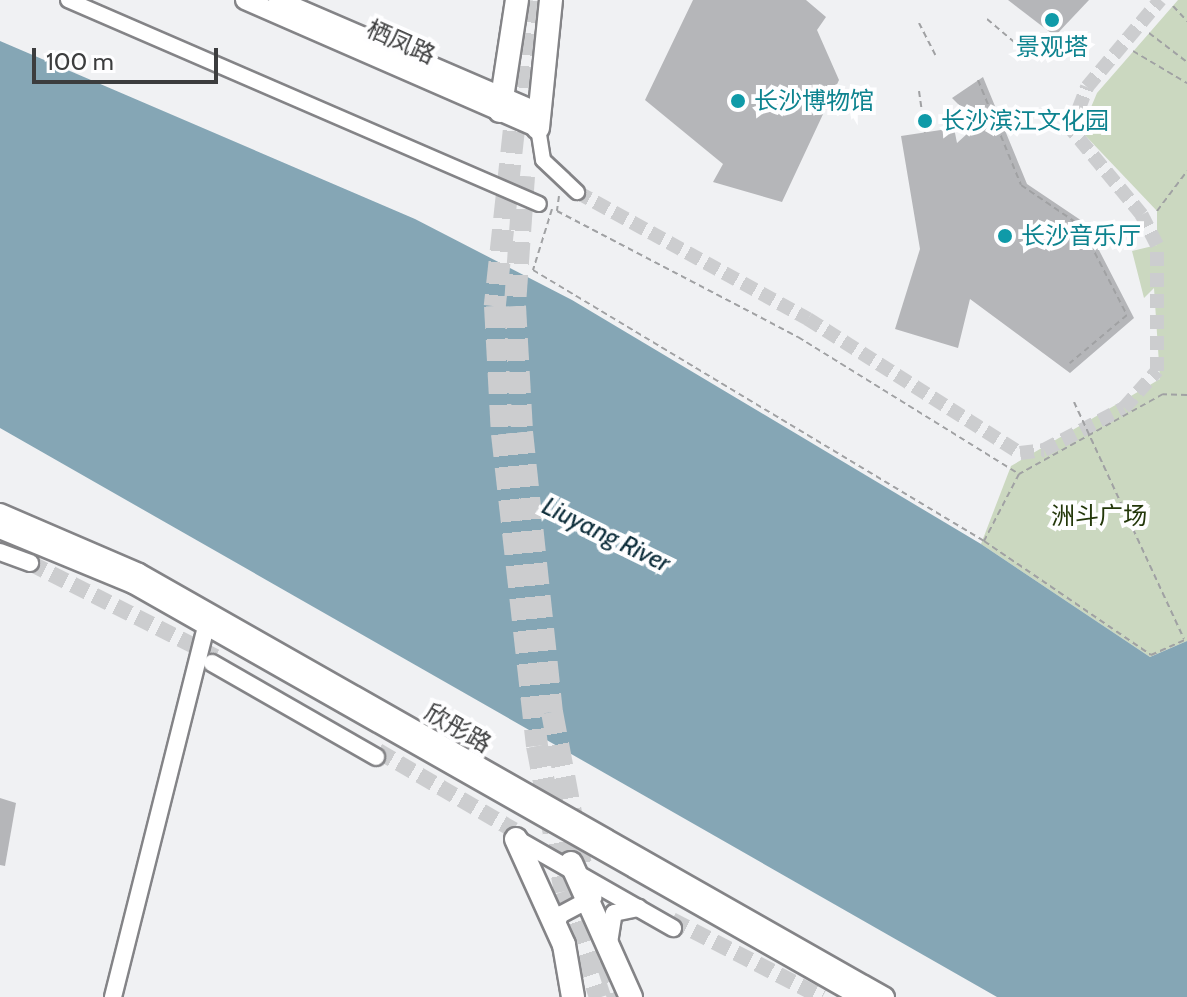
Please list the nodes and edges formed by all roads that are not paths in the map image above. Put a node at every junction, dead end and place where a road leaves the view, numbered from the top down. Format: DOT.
graph roads {
  1 [pos="68,0"];
  2 [pos="245,0"];
  3 [pos="278,0"];
  4 [pos="517,0"];
  5 [pos="551,0"];
  6 [pos="501,104"];
  7 [pos="539,120"];
  8 [pos="577,192"];
  9 [pos="539,204"];
  10 [pos="0,513"];
  11 [pos="0,529"];
  12 [pos="0,552"];
  13 [pos="0,560"];
  14 [pos="211,621"];
  15 [pos="214,660"];
  16 [pos="377,754"];
  17 [pos="513,835"];
  18 [pos="573,868"];
  19 [pos="615,895"];
  20 [pos="587,899"];
  21 [pos="637,904"];
  22 [pos="673,924"];
  23 [pos="556,927"];
  24 [pos="611,952"];
  25 [pos="113,997"];
  26 [pos="121,997"];
  27 [pos="573,997"];
  28 [pos="631,997"];
  29 [pos="861,997"];
  30 [pos="885,997"];
  1 -- 9 [label="street"];
  2 -- 6 [label="main road, 栖凤路"];
  3 -- 6 [label="main road, 栖凤路"];
  4 -- 6 [label="main road"];
  5 -- 7 [label="main road"];
  6 -- 7 [label="main road, 栖凤路"];
  7 -- 8 [label="street"];
  10 -- 14 [label="main road, 欣彤路"];
  11 -- 14 [label="main road, 欣彤路"];
  12 -- 13 [label="street"];
  14 -- 25 [label="street"];
  14 -- 26 [label="street"];
  14 -- 29 [label="main road, 欣彤路"];
  14 -- 30 [label="main road, 欣彤路"];
  15 -- 16 [label="street"];
  17 -- 18 [label="street"];
  17 -- 23 [label="main road"];
  18 -- 19 [label="street"];
  18 -- 20 [label="main road"];
  18 -- 21 [label="street"];
  19 -- 20 [label="street"];
  19 -- 21 [label="street"];
  20 -- 23 [label="street"];
  20 -- 24 [label="main road"];
  21 -- 22 [label="street"];
  21 -- 24 [label="street"];
  23 -- 27 [label="main road"];
  24 -- 28 [label="main road"];
}
